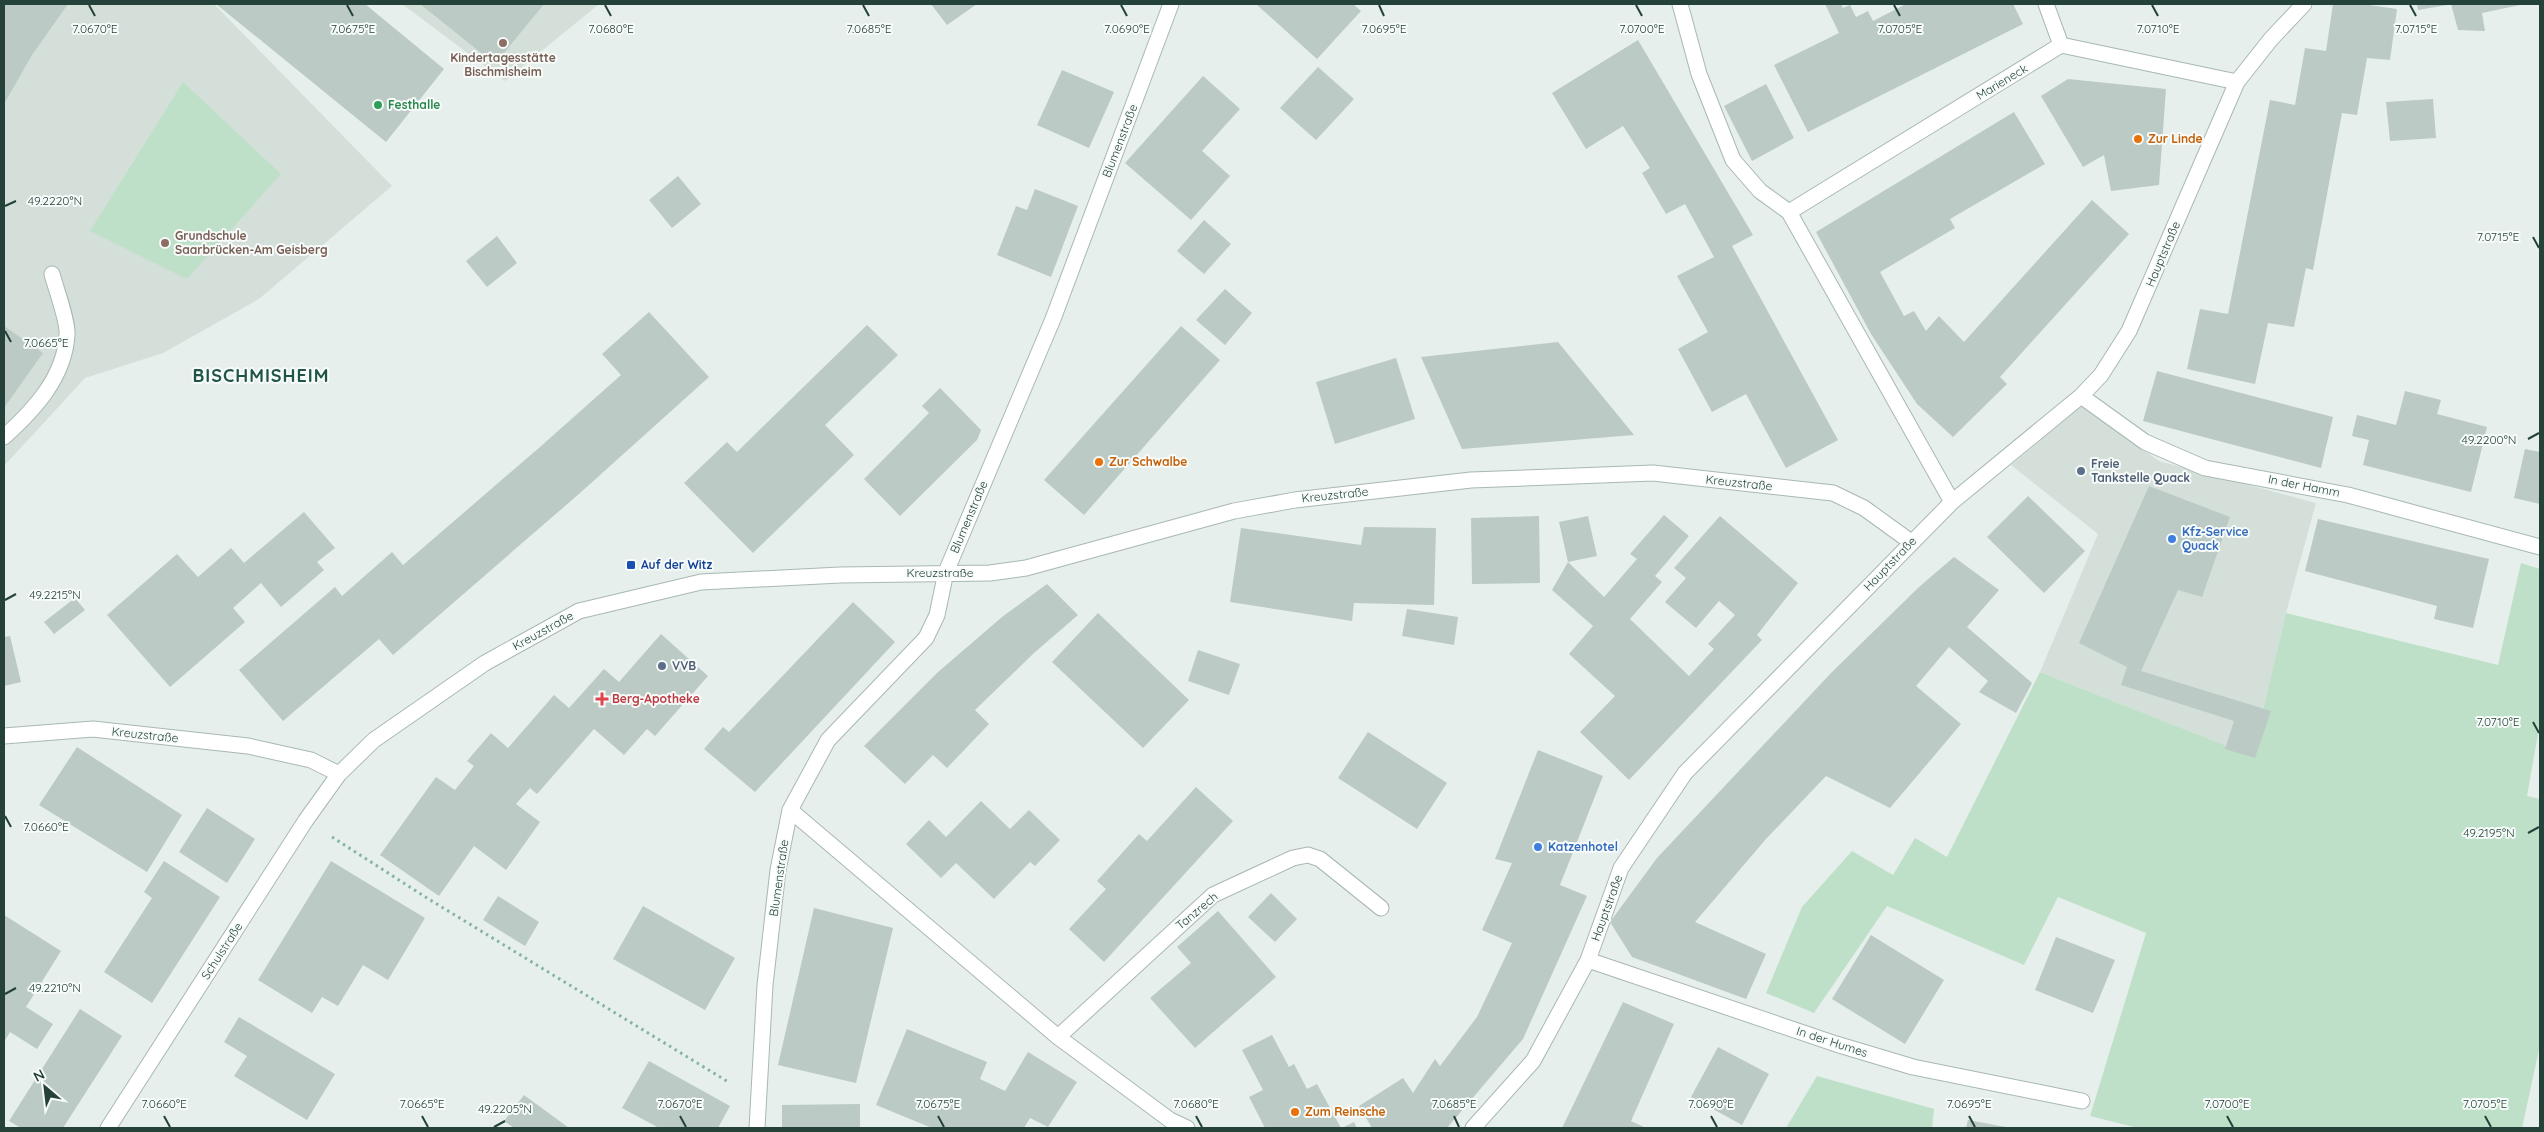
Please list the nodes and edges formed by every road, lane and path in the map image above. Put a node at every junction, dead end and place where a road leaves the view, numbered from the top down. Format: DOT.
graph roads {
  1 [pos="1171,4"];
  2 [pos="1680,4"];
  3 [pos="2046,4"];
  4 [pos="2304,4"];
  5 [pos="2061,45"];
  6 [pos="2237,82"];
  7 [pos="1789,212"];
  8 [pos="52,274"];
  9 [pos="2081,396"];
  10 [pos="4,437"];
  11 [pos="1952,502"];
  12 [pos="1911,542"];
  13 [pos="2540,547"];
  14 [pos="946,572"];
  15 [pos="4,736"];
  16 [pos="339,774"];
  17 [pos="790,810"];
  18 [pos="306,820"];
  19 [pos="1381,908"];
  20 [pos="1588,960"];
  21 [pos="1058,1037"];
  22 [pos="758,1100"];
  23 [pos="2082,1101"];
  24 [pos="108,1128"];
  25 [pos="757,1128"];
  26 [pos="1187,1128"];
  27 [pos="1473,1128"];
  1 -- 14 [label="street, Blumenstraße"];
  2 -- 7 [label="street"];
  3 -- 5 [label="street"];
  4 -- 6 [label="street, Hauptstraße"];
  5 -- 6 [label="street"];
  5 -- 7 [label="street, Marieneck"];
  6 -- 9 [label="street, Hauptstraße"];
  7 -- 11 [label="street"];
  8 -- 10 [label="street"];
  9 -- 11 [label="street, Hauptstraße"];
  9 -- 13 [label="street, In der Hamm"];
  11 -- 12 [label="street, Hauptstraße"];
  12 -- 14 [label="street, Kreuzstraße"];
  12 -- 20 [label="street, Hauptstraße"];
  14 -- 16 [label="street, Kreuzstraße"];
  14 -- 17 [label="street, Blumenstraße"];
  15 -- 16 [label="street, Kreuzstraße"];
  16 -- 18 [label="street, Schulstraße"];
  17 -- 21 [label="street"];
  17 -- 22 [label="street, Blumenstraße"];
  18 -- 22 [label="path"];
  18 -- 24 [label="street, Schulstraße"];
  19 -- 21 [label="street, Tanzrech"];
  20 -- 23 [label="street, In der Humes"];
  20 -- 27 [label="street, Hauptstraße"];
  21 -- 26 [label="street"];
  22 -- 25 [label="street, Blumenstraße"];
}
